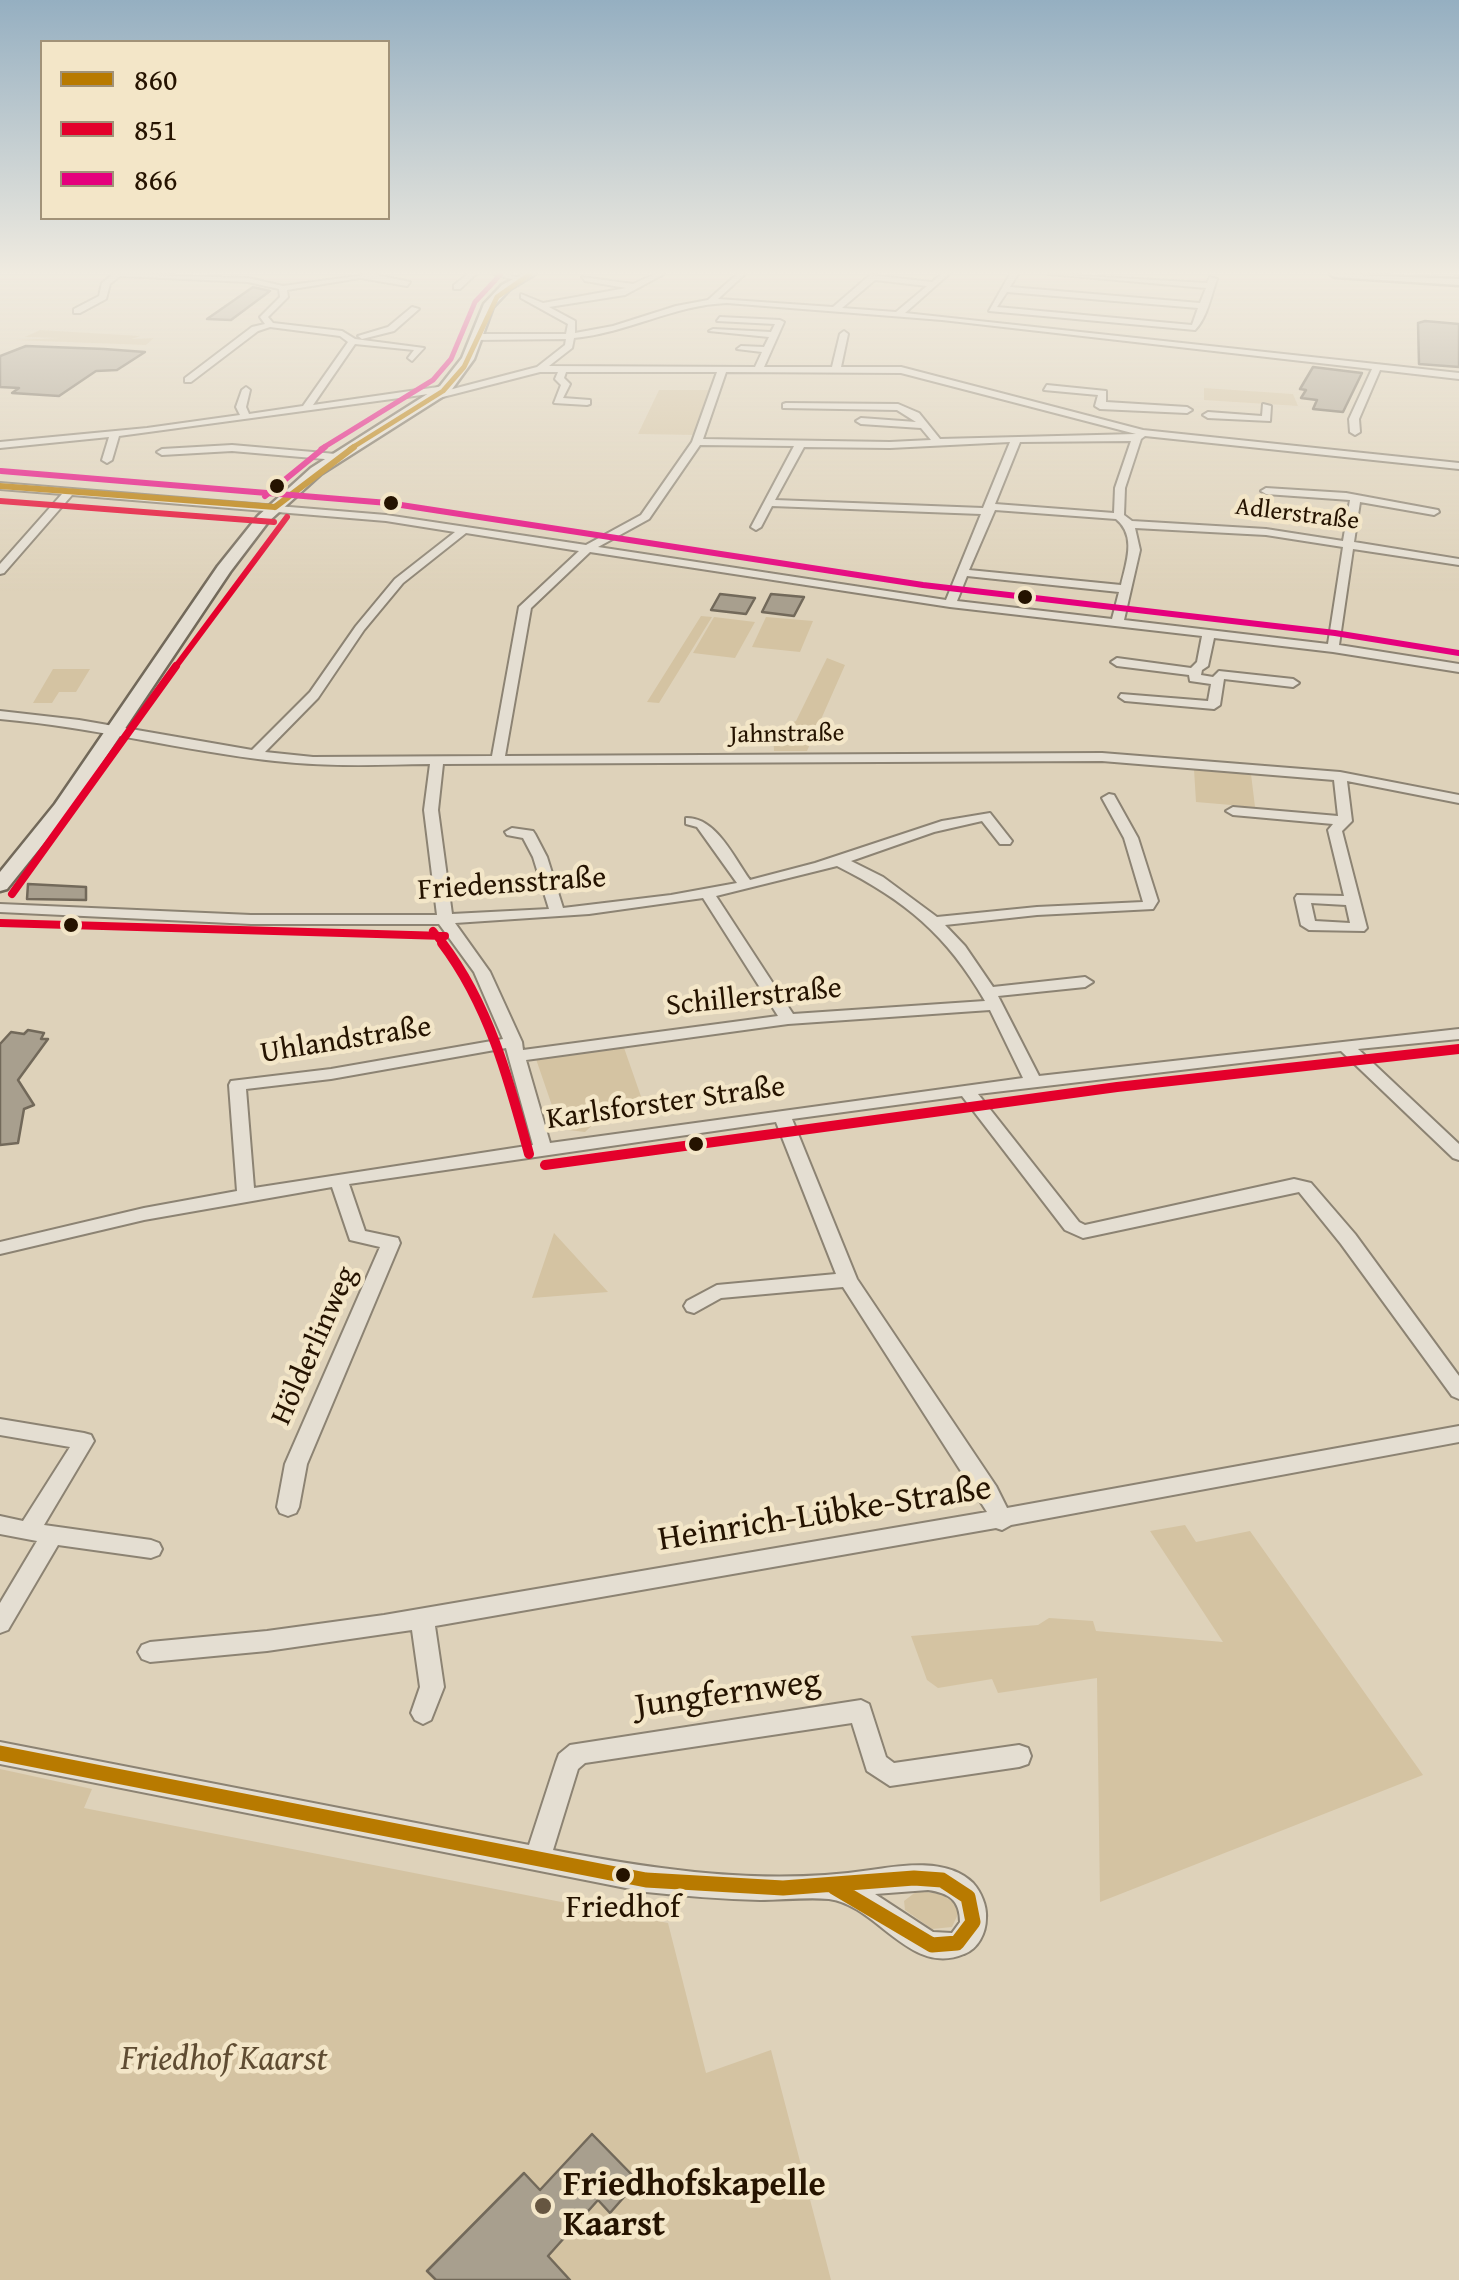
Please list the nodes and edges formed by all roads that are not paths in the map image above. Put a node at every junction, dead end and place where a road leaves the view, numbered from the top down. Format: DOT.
graph roads {
  1 [pos="325,380"];
  2 [pos="450,380"];
  3 [pos="496,380"];
  4 [pos="560,380"];
  5 [pos="718,380"];
  6 [pos="818,380"];
  7 [pos="944,380"];
  8 [pos="1371,380"];
  9 [pos="1047,388"];
  10 [pos="246,390"];
  11 [pos="441,392"];
  12 [pos="821,394"];
  13 [pos="404,397"];
  14 [pos="388,398"];
  15 [pos="587,402"];
  16 [pos="1100,404"];
  17 [pos="786,406"];
  18 [pos="1266,406"];
  19 [pos="421,407"];
  20 [pos="306,409"];
  21 [pos="1187,410"];
  22 [pos="1208,415"];
  23 [pos="1240,417"];
  24 [pos="246,418"];
  25 [pos="861,421"];
  26 [pos="1097,421"];
  27 [pos="924,425"];
  28 [pos="1354,432"];
  29 [pos="115,435"];
  30 [pos="1140,436"];
  31 [pos="1016,438"];
  32 [pos="696,442"];
  33 [pos="801,443"];
  34 [pos="938,443"];
  35 [pos="1237,443"];
  36 [pos="0,445"];
  37 [pos="162,452"];
  38 [pos="336,457"];
  39 [pos="107,460"];
  40 [pos="1459,466"];
  41 [pos="0,486"];
  42 [pos="70,491"];
  43 [pos="1266,492"];
  44 [pos="1355,499"];
  45 [pos="769,503"];
  46 [pos="275,506"];
  47 [pos="991,509"];
  48 [pos="1434,512"];
  49 [pos="1124,520"];
  50 [pos="756,528"];
  51 [pos="464,530"];
  52 [pos="1350,543"];
  53 [pos="586,549"];
  54 [pos="1459,562"];
  55 [pos="0,571"];
  56 [pos="965,573"];
  57 [pos="1127,589"];
  58 [pos="950,604"];
  59 [pos="1116,623"];
  60 [pos="1209,633"];
  61 [pos="1333,648"];
  62 [pos="1118,662"];
  63 [pos="1459,668"];
  64 [pos="1199,669"];
  65 [pos="1218,678"];
  66 [pos="1293,683"];
  67 [pos="1125,697"];
  68 [pos="0,715"];
  69 [pos="114,730"];
  70 [pos="255,756"];
  71 [pos="498,760"];
  72 [pos="436,761"];
  73 [pos="1340,776"];
  74 [pos="1109,798"];
  75 [pos="1459,798"];
  76 [pos="1233,811"];
  77 [pos="691,821"];
  78 [pos="1345,821"];
  79 [pos="512,832"];
  80 [pos="1005,841"];
  81 [pos="838,861"];
  82 [pos="746,884"];
  83 [pos="0,886"];
  84 [pos="707,892"];
  85 [pos="1352,901"];
  86 [pos="0,908"];
  87 [pos="556,911"];
  88 [pos="446,921"];
  89 [pos="937,921"];
  90 [pos="1086,982"];
  91 [pos="994,998"];
  92 [pos="788,1019"];
  93 [pos="1459,1034"];
  94 [pos="1344,1045"];
  95 [pos="515,1049"];
  96 [pos="1033,1081"];
  97 [pos="966,1090"];
  98 [pos="782,1116"];
  99 [pos="543,1150"];
  100 [pos="1459,1154"];
  101 [pos="338,1180"];
  102 [pos="246,1196"];
  103 [pos="0,1248"];
  104 [pos="848,1280"];
  105 [pos="694,1306"];
  106 [pos="1450,1362"];
  107 [pos="1459,1391"];
  108 [pos="0,1427"];
  109 [pos="1459,1434"];
  110 [pos="288,1507"];
  111 [pos="1002,1521"];
  112 [pos="0,1525"];
  113 [pos="28,1530"];
  114 [pos="52,1534"];
  115 [pos="151,1549"];
  116 [pos="422,1617"];
  117 [pos="0,1623"];
  118 [pos="150,1652"];
  119 [pos="424,1713"];
  120 [pos="0,1753"];
  121 [pos="1018,1756"];
  122 [pos="536,1858"];
  123 [pos="834,1887"];
  1 -- 20 [label="street"];
  2 -- 11 [label="main road"];
  3 -- 11 [label="street"];
  4 -- 15 [label="street"];
  5 -- 32 [label="street"];
  6 -- 12 [label="street"];
  7 -- 26 [label="street"];
  8 -- 28 [label="street"];
  9 -- 16 [label="street"];
  10 -- 24 [label="street"];
  11 -- 13 [label="street"];
  11 -- 14 [label="street"];
  11 -- 19 [label="main road"];
  12 -- 17 [label="street"];
  12 -- 27 [label="street"];
  13 -- 14 [label="street"];
  13 -- 19 [label="street"];
  14 -- 20 [label="street"];
  16 -- 21 [label="street"];
  16 -- 26 [label="street"];
  18 -- 23 [label="street"];
  19 -- 38 [label="main road"];
  20 -- 24 [label="street"];
  22 -- 23 [label="street"];
  23 -- 35 [label="street"];
  24 -- 29 [label="street"];
  25 -- 27 [label="street"];
  26 -- 30 [label="street"];
  27 -- 34 [label="street"];
  29 -- 36 [label="street"];
  29 -- 39 [label="street"];
  30 -- 31 [label="street"];
  30 -- 35 [label="street"];
  30 -- 49 [label="street"];
  31 -- 34 [label="street"];
  31 -- 47 [label="street"];
  32 -- 33 [label="street"];
  32 -- 53 [label="street"];
  33 -- 34 [label="street"];
  33 -- 45 [label="street"];
  35 -- 40 [label="street"];
  37 -- 38 [label="street"];
  38 -- 46 [label="main road"];
  41 -- 42 [label="street"];
  42 -- 46 [label="street"];
  42 -- 55 [label="street"];
  43 -- 44 [label="street"];
  44 -- 48 [label="street"];
  44 -- 52 [label="street"];
  45 -- 47 [label="street, Adlerstraße"];
  45 -- 50 [label="street"];
  46 -- 51 [label="street"];
  46 -- 69 [label="main road"];
  47 -- 49 [label="street, Adlerstraße"];
  47 -- 56 [label="street"];
  49 -- 52 [label="street, Adlerstraße"];
  49 -- 57 [label="street"];
  51 -- 53 [label="street"];
  51 -- 70 [label="street"];
  52 -- 54 [label="street, Adlerstraße"];
  52 -- 61 [label="street"];
  53 -- 58 [label="street"];
  53 -- 71 [label="street"];
  56 -- 57 [label="street"];
  56 -- 58 [label="street"];
  57 -- 59 [label="street"];
  58 -- 59 [label="street"];
  59 -- 60 [label="street"];
  60 -- 61 [label="street"];
  60 -- 64 [label="street"];
  61 -- 63 [label="street"];
  62 -- 64 [label="street"];
  64 -- 65 [label="street"];
  65 -- 66 [label="street"];
  65 -- 67 [label="street"];
  68 -- 69 [label="street, Jahnstraße"];
  69 -- 70 [label="street, Jahnstraße"];
  69 -- 83 [label="main road"];
  70 -- 72 [label="street, Jahnstraße"];
  71 -- 72 [label="street, Jahnstraße"];
  71 -- 73 [label="street, Jahnstraße"];
  72 -- 88 [label="street"];
  73 -- 75 [label="street, Jahnstraße"];
  73 -- 78 [label="street"];
  74 -- 89 [label="street"];
  76 -- 78 [label="street"];
  77 -- 82 [label="street"];
  78 -- 85 [label="street"];
  79 -- 87 [label="street"];
  80 -- 81 [label="street, Friedensstraße"];
  81 -- 82 [label="street, Friedensstraße"];
  81 -- 89 [label="street"];
  82 -- 84 [label="street, Friedensstraße"];
  84 -- 87 [label="street, Friedensstraße"];
  84 -- 92 [label="street"];
  86 -- 88 [label="street, Friedensstraße"];
  87 -- 88 [label="street, Friedensstraße"];
  88 -- 95 [label="street"];
  89 -- 91 [label="street"];
  90 -- 91 [label="street, Schillerstraße"];
  91 -- 92 [label="street, Schillerstraße"];
  91 -- 96 [label="street"];
  92 -- 95 [label="street, Schillerstraße"];
  93 -- 94 [label="street, Karlsforster Straße"];
  94 -- 96 [label="street, Karlsforster Straße"];
  94 -- 100 [label="street"];
  95 -- 99 [label="street"];
  95 -- 102 [label="street, Uhlandstraße"];
  96 -- 97 [label="street, Karlsforster Straße"];
  97 -- 98 [label="street, Karlsforster Straße"];
  97 -- 106 [label="street"];
  98 -- 99 [label="street, Karlsforster Straße"];
  98 -- 104 [label="street"];
  99 -- 101 [label="street, Karlsforster Straße"];
  101 -- 102 [label="street, Karlsforster Straße"];
  101 -- 110 [label="street, Hölderlinweg"];
  102 -- 103 [label="street, Karlsforster Straße"];
  104 -- 105 [label="street"];
  104 -- 111 [label="street"];
  106 -- 107 [label="street"];
  108 -- 113 [label="street"];
  109 -- 111 [label="street, Heinrich-Lübke-Straße"];
  111 -- 116 [label="street, Heinrich-Lübke-Straße"];
  112 -- 113 [label="street"];
  113 -- 114 [label="street"];
  114 -- 115 [label="street"];
  114 -- 117 [label="street"];
  116 -- 118 [label="street, Heinrich-Lübke-Straße"];
  116 -- 119 [label="street"];
  120 -- 122 [label="street"];
  121 -- 122 [label="street, Jungfernweg"];
  122 -- 123 [label="street"];
  123 -- 123 [label="street"];
}
